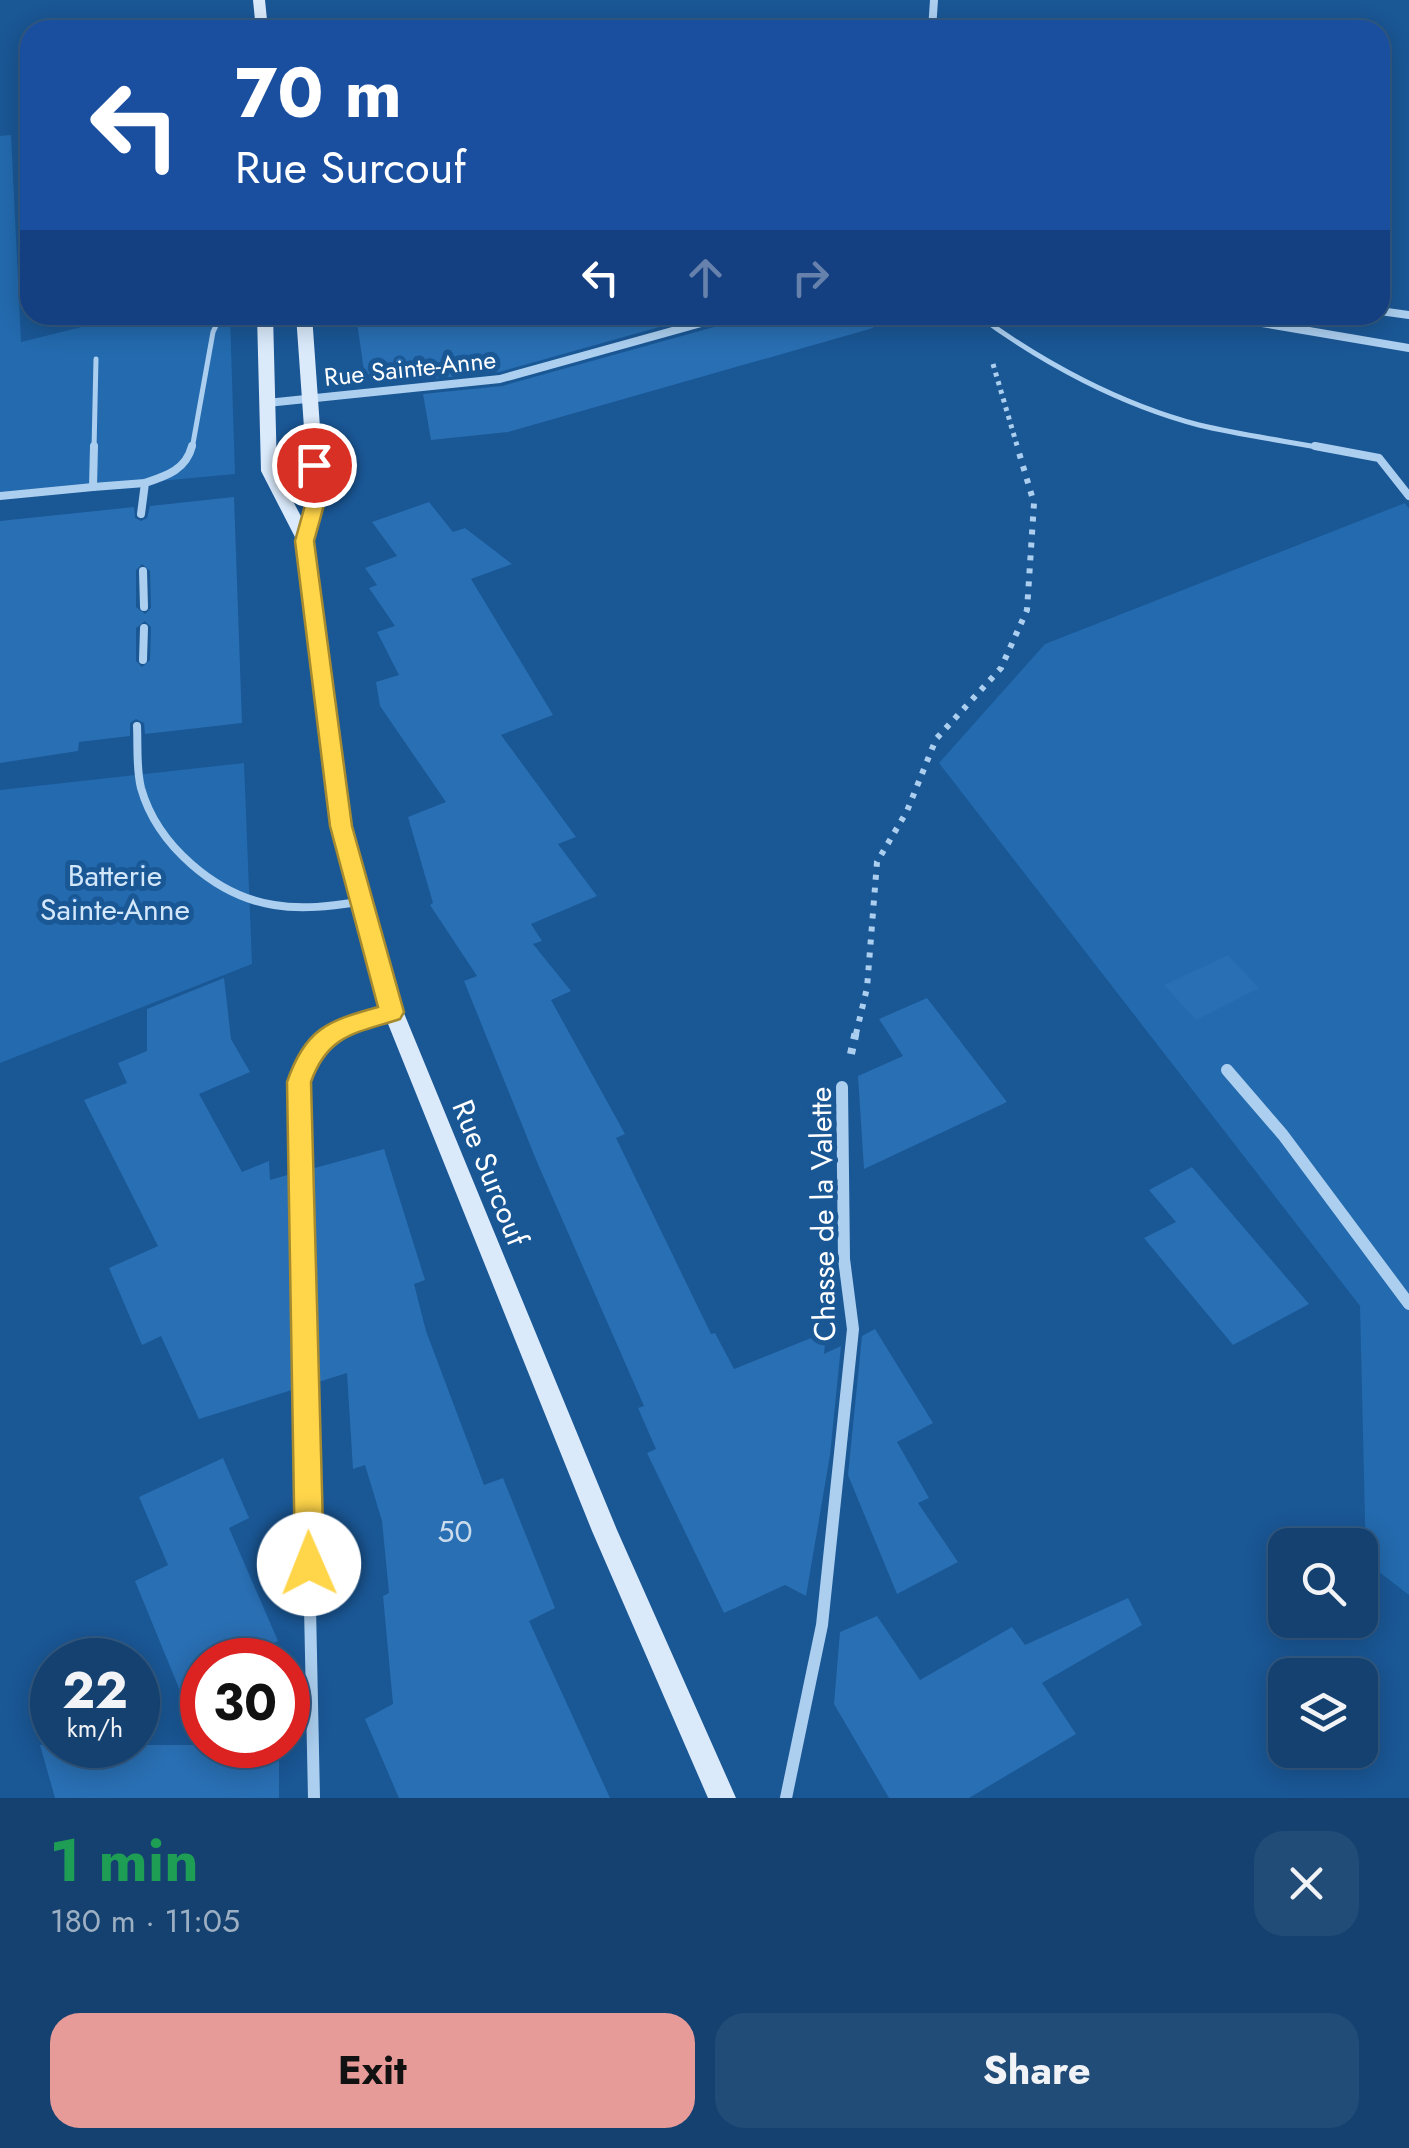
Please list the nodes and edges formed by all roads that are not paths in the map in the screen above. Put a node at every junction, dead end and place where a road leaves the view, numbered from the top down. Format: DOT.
graph roads {
  1 [pos="216,325"];
  2 [pos="265,325"];
  3 [pos="305,325"];
  4 [pos="695,325"];
  5 [pos="994,325"];
  6 [pos="1274,325"];
  7 [pos="1409,348"];
  8 [pos="96,359"];
  9 [pos="308,399"];
  10 [pos="266,403"];
  11 [pos="145,484"];
  12 [pos="92,488"];
  13 [pos="0,496"];
  14 [pos="1409,496"];
  15 [pos="142,514"];
  16 [pos="305,541"];
  17 [pos="143,571"];
  18 [pos="144,607"];
  19 [pos="144,628"];
  20 [pos="143,660"];
  21 [pos="137,726"];
  22 [pos="359,902"];
  23 [pos="392,1012"];
  24 [pos="1227,1070"];
  25 [pos="842,1087"];
  26 [pos="1409,1304"];
  27 [pos="314,1798"];
  28 [pos="722,1798"];
  29 [pos="786,1798"];
  1 -- 11 [label="lane"];
  2 -- 10 [label="main road, Rue Surcouf"];
  3 -- 9 [label="main road, Rue Surcouf"];
  4 -- 9 [label="street, Rue Sainte-Anne"];
  5 -- 14 [label="lane"];
  6 -- 7 [label="street"];
  8 -- 12 [label="lane"];
  9 -- 10 [label="street, Rue Sainte-Anne"];
  9 -- 16 [label="main road, Rue Surcouf"];
  10 -- 16 [label="main road, Rue Surcouf"];
  11 -- 12 [label="lane"];
  11 -- 15 [label="lane"];
  12 -- 13 [label="lane"];
  16 -- 22 [label="main road, Rue Surcouf"];
  17 -- 18 [label="lane"];
  19 -- 20 [label="lane"];
  21 -- 22 [label="lane"];
  22 -- 23 [label="main road, Rue Surcouf"];
  23 -- 27 [label="street"];
  23 -- 28 [label="main road, Rue Surcouf"];
  24 -- 26 [label="street"];
  25 -- 29 [label="street, Chasse de la Valette"];
}
